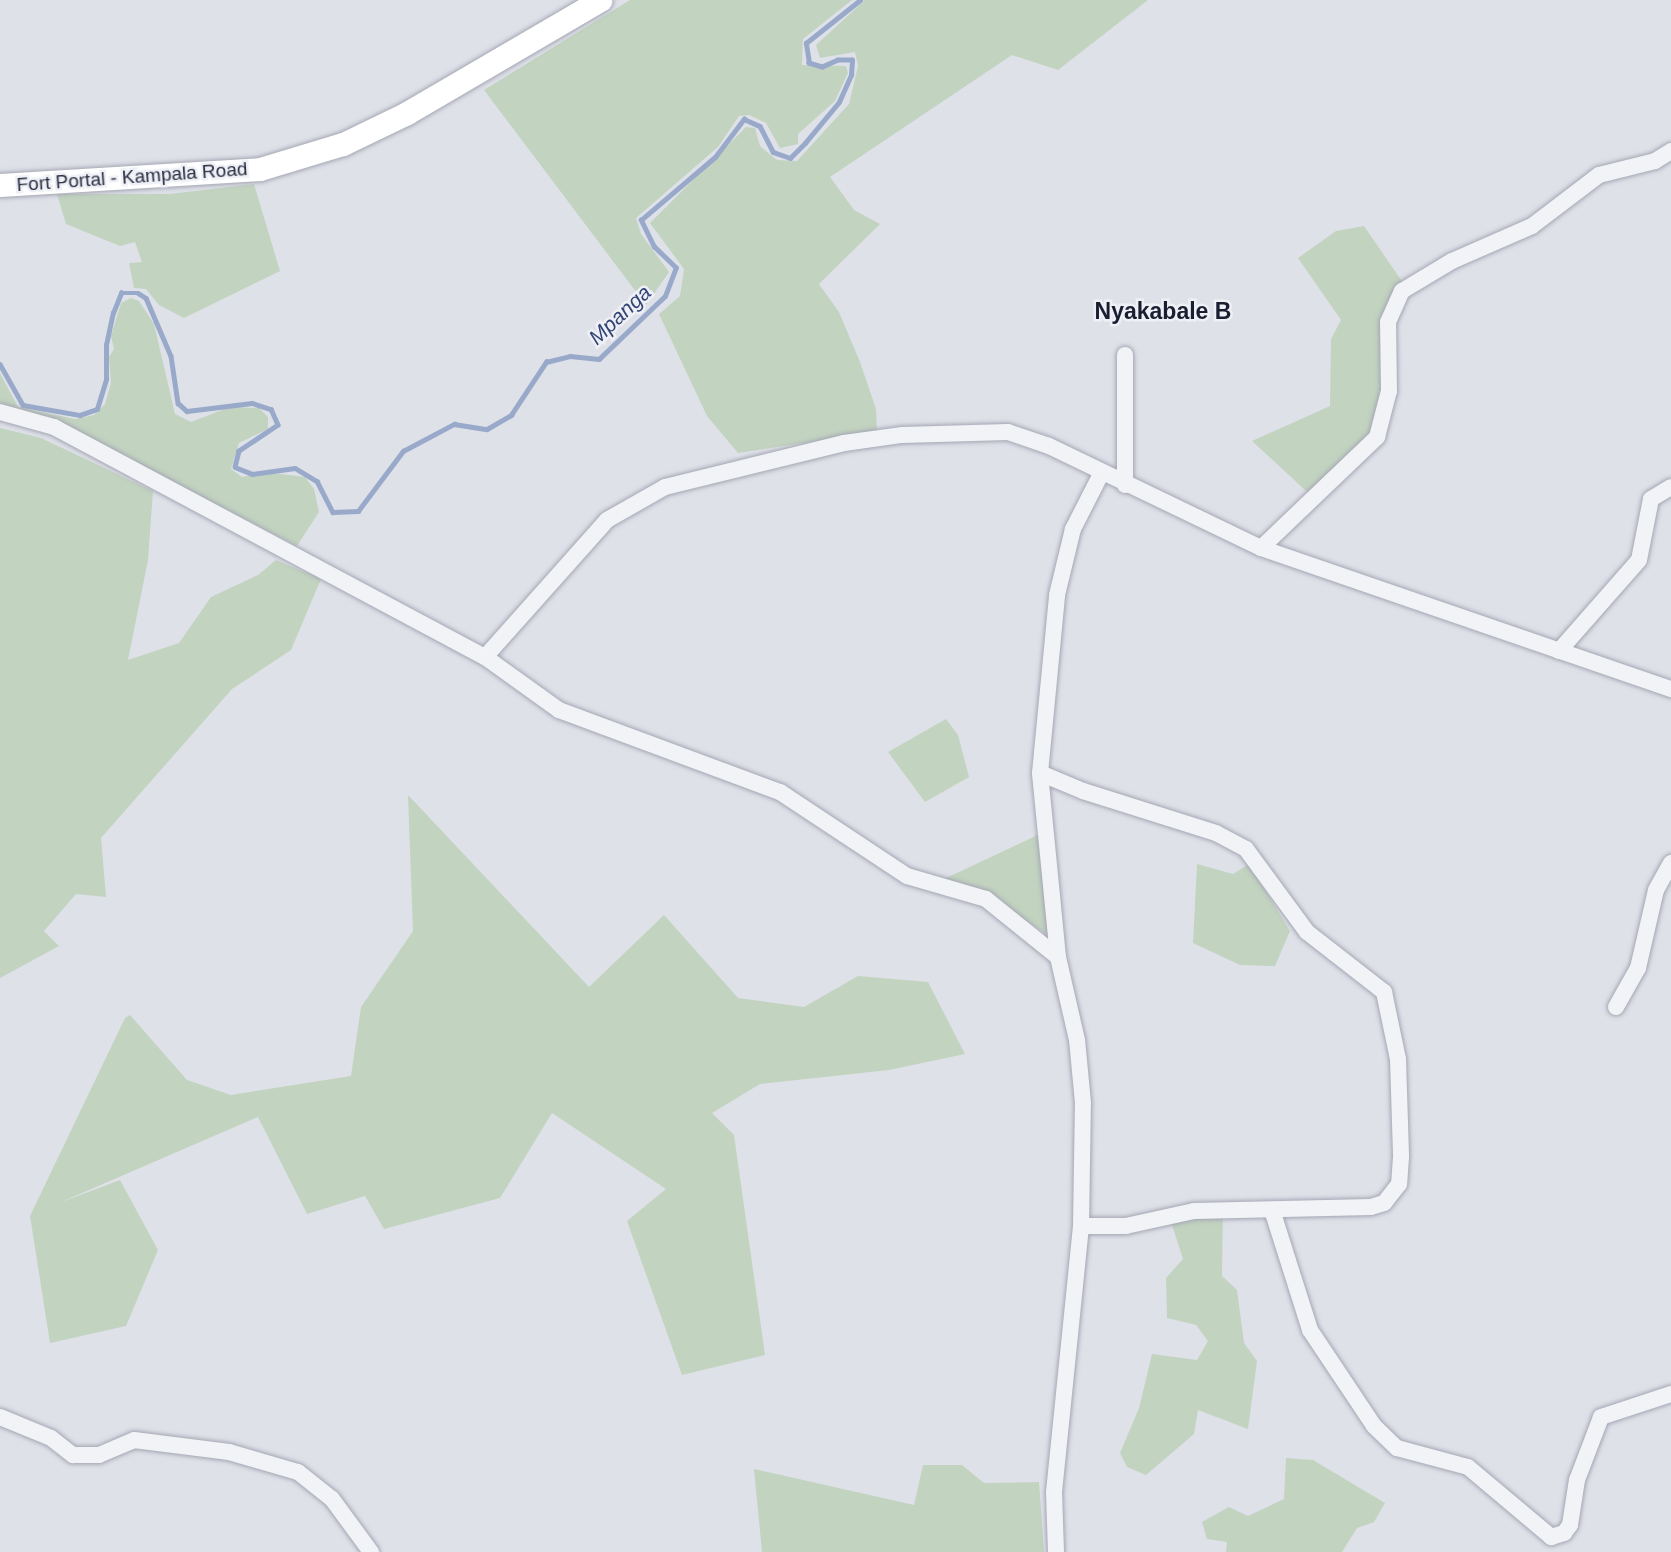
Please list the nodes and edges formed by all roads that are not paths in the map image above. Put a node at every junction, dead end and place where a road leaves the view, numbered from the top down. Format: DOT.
graph roads {
  1 [pos="600,0"];
  2 [pos="1671,151"];
  3 [pos="0,185"];
  4 [pos="1125,355"];
  5 [pos="0,412"];
  6 [pos="1101,474"];
  7 [pos="1125,485"];
  8 [pos="1671,487"];
  9 [pos="1261,548"];
  10 [pos="1559,651"];
  11 [pos="485,657"];
  12 [pos="1671,689"];
  13 [pos="1040,773"];
  14 [pos="1671,863"];
  15 [pos="1058,957"];
  16 [pos="1615,1007"];
  17 [pos="1272,1210"];
  18 [pos="1081,1226"];
  19 [pos="1671,1394"];
  20 [pos="0,1417"];
  21 [pos="1552,1544"];
  22 [pos="371,1552"];
  23 [pos="1056,1552"];
  1 -- 3 [label="highway, Fort Portal - Kampala Road"];
  2 -- 9 [label="street"];
  4 -- 7 [label="street"];
  5 -- 11 [label="street"];
  6 -- 7 [label="street"];
  6 -- 11 [label="street"];
  6 -- 13 [label="street"];
  7 -- 9 [label="street"];
  8 -- 10 [label="street"];
  9 -- 10 [label="street"];
  10 -- 12 [label="street"];
  11 -- 15 [label="street"];
  13 -- 15 [label="street"];
  13 -- 17 [label="street"];
  14 -- 16 [label="street"];
  15 -- 18 [label="street"];
  17 -- 18 [label="street"];
  17 -- 21 [label="street"];
  18 -- 23 [label="street"];
  19 -- 21 [label="street"];
  20 -- 22 [label="street"];
}
